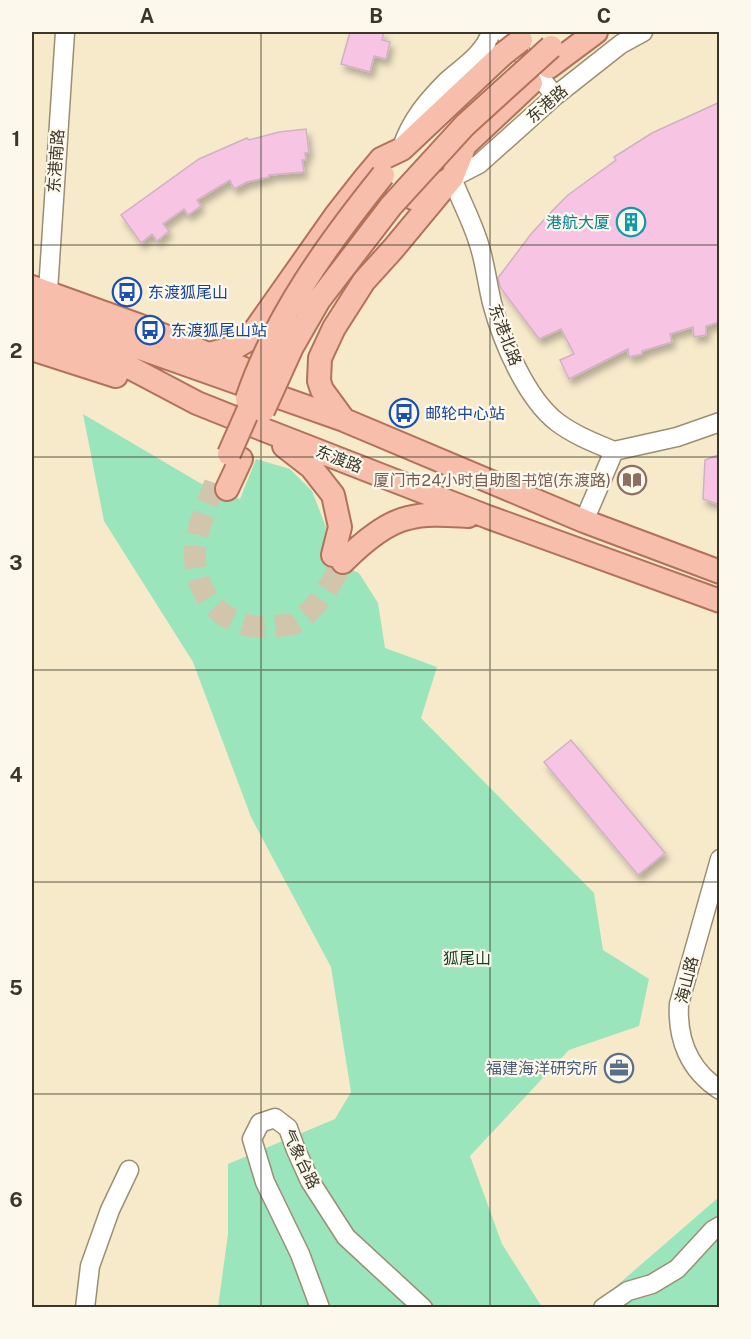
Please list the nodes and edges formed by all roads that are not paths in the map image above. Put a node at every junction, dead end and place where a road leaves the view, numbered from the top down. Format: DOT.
graph roads {
  1 [pos="65,32"];
  2 [pos="491,32"];
  3 [pos="570,32"];
  4 [pos="596,32"];
  5 [pos="643,32"];
  6 [pos="530,44"];
  7 [pos="555,96"];
  8 [pos="402,149"];
  9 [pos="452,178"];
  10 [pos="40,289"];
  11 [pos="32,310"];
  12 [pos="293,315"];
  13 [pos="32,328"];
  14 [pos="334,328"];
  15 [pos="88,329"];
  16 [pos="248,340"];
  17 [pos="32,349"];
  18 [pos="209,354"];
  19 [pos="288,388"];
  20 [pos="197,403"];
  21 [pos="344,420"];
  22 [pos="265,421"];
  23 [pos="720,422"];
  24 [pos="614,451"];
  25 [pos="235,457"];
  26 [pos="221,486"];
  27 [pos="488,517"];
  28 [pos="584,520"];
  29 [pos="720,572"];
  30 [pos="720,602"];
  31 [pos="720,859"];
  32 [pos="712,912"];
  33 [pos="720,1090"];
  34 [pos="129,1170"];
  35 [pos="720,1226"];
  36 [pos="85,1308"];
  37 [pos="320,1308"];
  38 [pos="423,1308"];
  39 [pos="603,1308"];
  1 -- 10 [label="street, 东港南路"];
  2 -- 8 [label="street"];
  3 -- 6 [label="main road"];
  4 -- 6 [label="main road"];
  5 -- 7 [label="street, 东港路"];
  6 -- 7 [label="street"];
  6 -- 8 [label="main road"];
  6 -- 9 [label="main road"];
  6 -- 22 [label="main road, bridge"];
  6 -- 25 [label="main road, bridge"];
  7 -- 9 [label="street, 东港路"];
  8 -- 12 [label="main road"];
  8 -- 16 [label="main road"];
  8 -- 25 [label="main road, bridge"];
  9 -- 14 [label="main road"];
  9 -- 22 [label="main road, bridge"];
  9 -- 24 [label="street, 东港北路"];
  10 -- 18 [label="main road"];
  11 -- 15 [label="main road"];
  12 -- 14 [label="main road"];
  12 -- 16 [label="main road"];
  13 -- 20 [label="main road, 东渡路"];
  14 -- 21 [label="main road"];
  15 -- 19 [label="main road"];
  15 -- 21 [label="main road"];
  16 -- 18 [label="main road"];
  17 -- 20 [label="main road"];
  18 -- 19 [label="main road"];
  19 -- 21 [label="main road"];
  20 -- 22 [label="main road, 东渡路"];
  21 -- 28 [label="main road"];
  22 -- 25 [label="main road"];
  22 -- 27 [label="main road, 东渡路"];
  22 -- 27 [label="main road"];
  23 -- 24 [label="street"];
  24 -- 28 [label="street"];
  25 -- 26 [label="main road"];
  27 -- 30 [label="main road, 东渡路"];
  28 -- 29 [label="main road"];
  31 -- 32 [label="street, 海山路"];
  32 -- 33 [label="street, 海山路"];
  34 -- 36 [label="street"];
  35 -- 39 [label="street"];
  37 -- 38 [label="street, 气象台路"];
}
